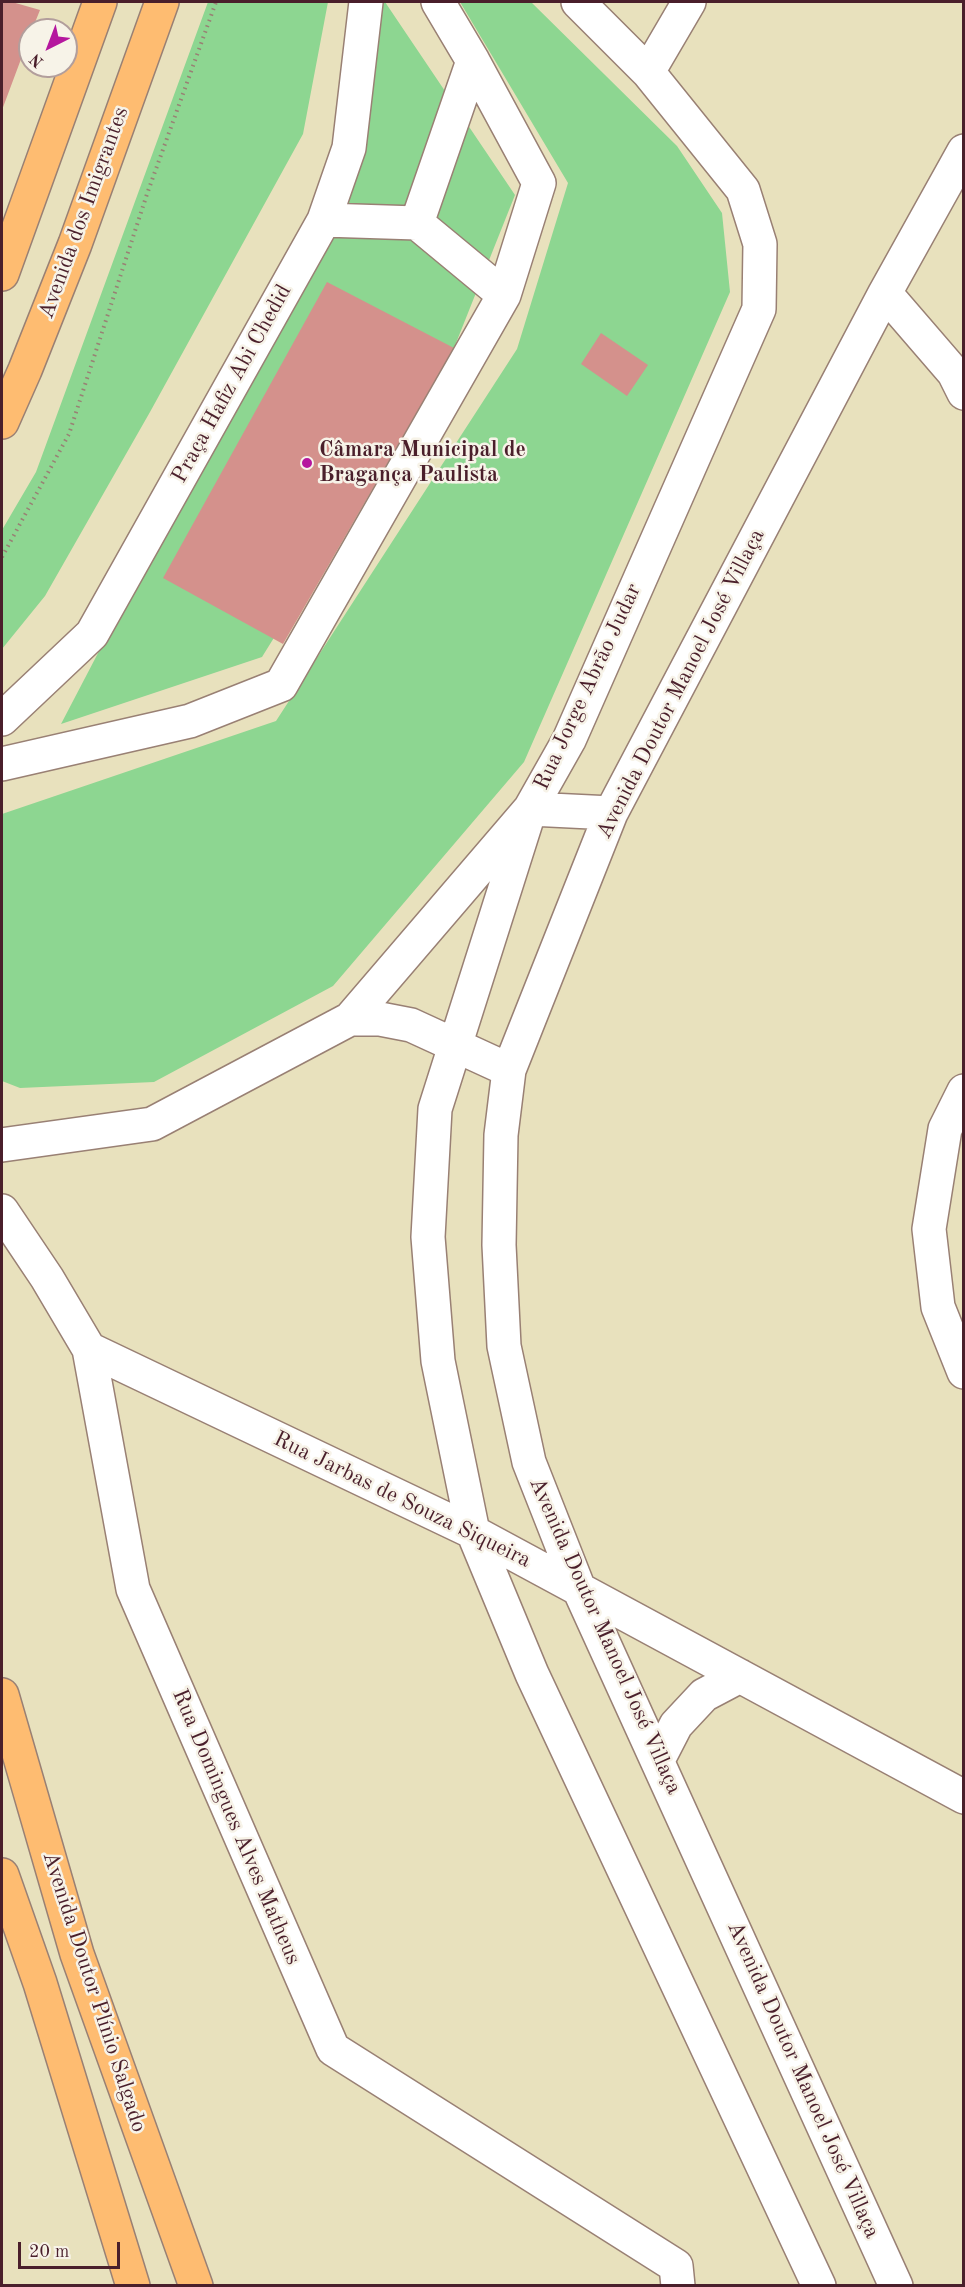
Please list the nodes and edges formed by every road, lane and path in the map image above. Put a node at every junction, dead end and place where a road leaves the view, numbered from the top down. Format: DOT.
graph roads {
  1 [pos="100,2"];
  2 [pos="162,2"];
  3 [pos="216,2"];
  4 [pos="366,2"];
  5 [pos="438,2"];
  6 [pos="578,2"];
  7 [pos="689,2"];
  8 [pos="473,61"];
  9 [pos="648,72"];
  10 [pos="963,151"];
  11 [pos="324,220"];
  12 [pos="417,223"];
  13 [pos="2,274"];
  14 [pos="885,293"];
  15 [pos="504,296"];
  16 [pos="963,393"];
  17 [pos="2,422"];
  18 [pos="2,557"];
  19 [pos="2,719"];
  20 [pos="2,764"];
  21 [pos="530,809"];
  22 [pos="611,813"];
  23 [pos="350,1019"];
  24 [pos="456,1046"];
  25 [pos="509,1070"];
  26 [pos="963,1091"];
  27 [pos="2,1146"];
  28 [pos="2,1211"];
  29 [pos="89,1349"];
  30 [pos="963,1372"];
  31 [pos="473,1532"];
  32 [pos="579,1589"];
  33 [pos="740,1676"];
  34 [pos="2,1695"];
  35 [pos="658,1760"];
  36 [pos="963,1797"];
  37 [pos="2,1875"];
  38 [pos="133,2286"];
  39 [pos="196,2286"];
  40 [pos="678,2286"];
  41 [pos="819,2286"];
  42 [pos="896,2286"];
  1 -- 13 [label="main road"];
  2 -- 17 [label="main road, Avenida dos Imigrantes"];
  3 -- 18 [label="path"];
  4 -- 11 [label="street, Praça Hafiz Abi Chedid"];
  5 -- 8 [label="street"];
  6 -- 9 [label="street, Rua Jorge Abrão Judar"];
  7 -- 9 [label="street"];
  8 -- 12 [label="street"];
  8 -- 15 [label="street"];
  9 -- 21 [label="street, Rua Jorge Abrão Judar"];
  10 -- 14 [label="street, Avenida Doutor Manoel José Villaça"];
  11 -- 12 [label="street"];
  11 -- 19 [label="street, Praça Hafiz Abi Chedid"];
  12 -- 15 [label="street"];
  14 -- 16 [label="street"];
  14 -- 22 [label="street, Avenida Doutor Manoel José Villaça"];
  15 -- 20 [label="street"];
  21 -- 22 [label="street"];
  21 -- 23 [label="street, Rua Jorge Abrão Judar"];
  21 -- 24 [label="street"];
  22 -- 25 [label="street, Avenida Doutor Manoel José Villaça"];
  23 -- 24 [label="street"];
  23 -- 27 [label="street, Rua Jorge Abrão Judar"];
  24 -- 25 [label="street"];
  24 -- 31 [label="street"];
  25 -- 32 [label="street, Avenida Doutor Manoel José Villaça"];
  26 -- 30 [label="street"];
  28 -- 29 [label="street, Rua Domingues Alves Matheus"];
  29 -- 31 [label="street, Rua Jarbas de Souza Siqueira"];
  29 -- 40 [label="street, Rua Domingues Alves Matheus"];
  31 -- 32 [label="street, Rua Jarbas de Souza Siqueira"];
  31 -- 41 [label="street"];
  32 -- 33 [label="street, Rua Jarbas de Souza Siqueira"];
  32 -- 35 [label="street, Avenida Doutor Manoel José Villaça"];
  33 -- 35 [label="street"];
  33 -- 36 [label="street, Rua Jarbas de Souza Siqueira"];
  34 -- 39 [label="main road, Avenida Doutor Plínio Salgado"];
  35 -- 42 [label="street, Avenida Doutor Manoel José Villaça"];
  37 -- 38 [label="main road"];
}
